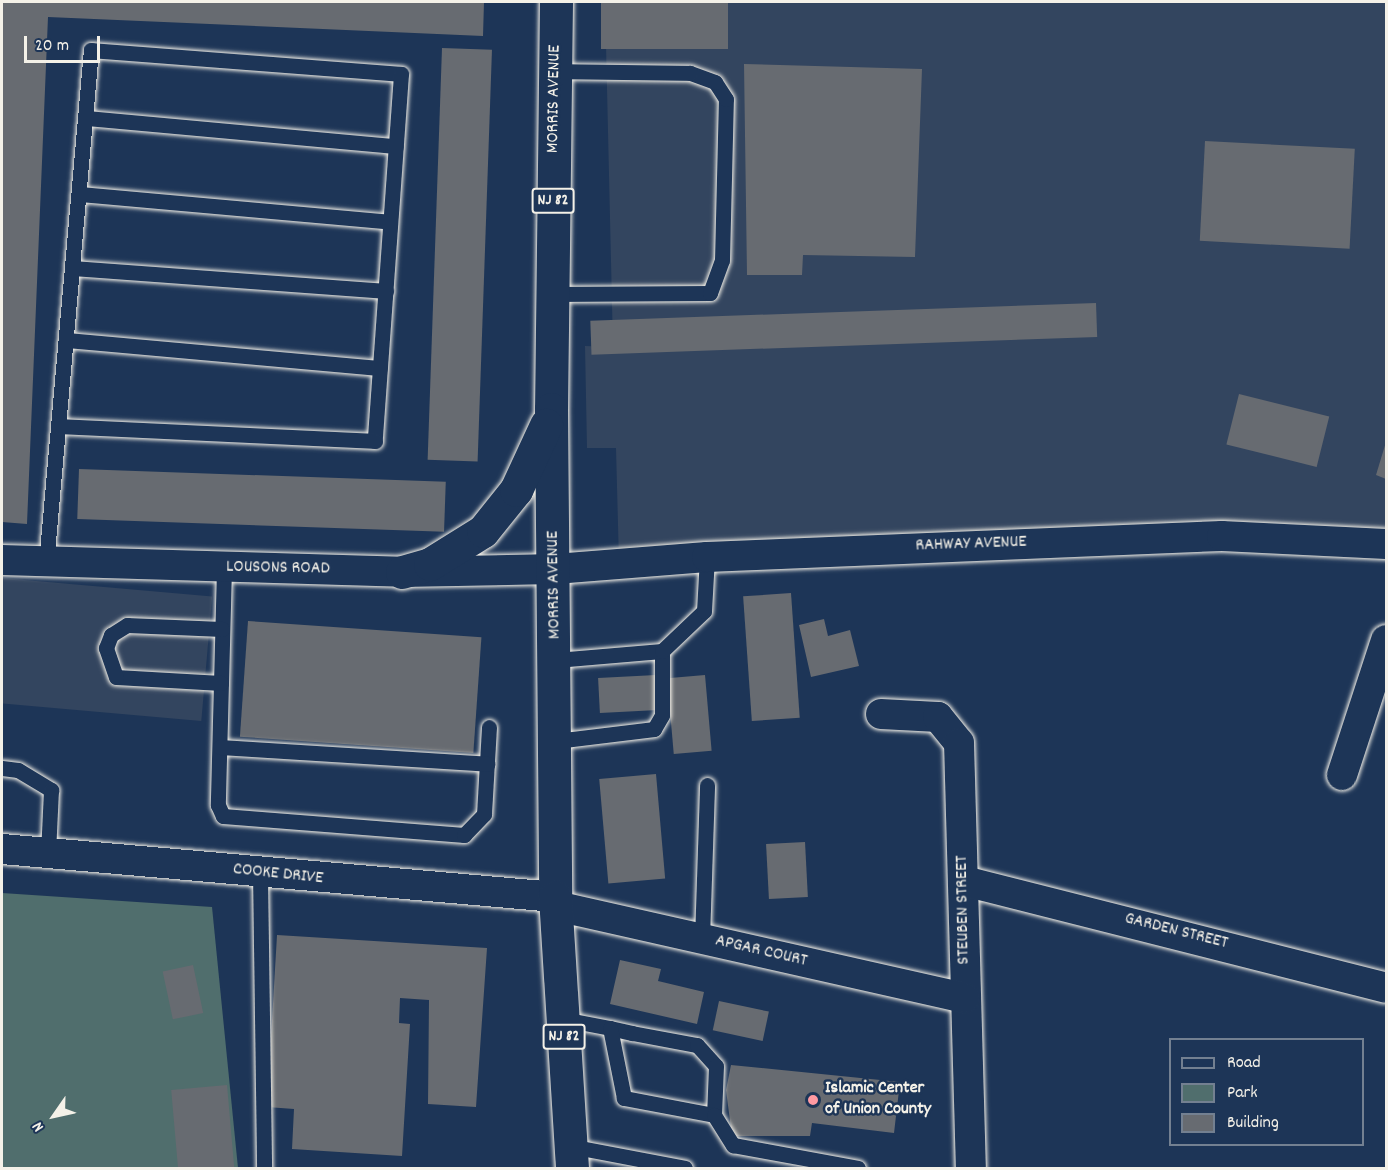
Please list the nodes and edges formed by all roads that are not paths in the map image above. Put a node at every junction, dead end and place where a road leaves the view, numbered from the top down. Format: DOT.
graph roads {
  1 [pos="556,2"];
  2 [pos="555,71"];
  3 [pos="86,118"];
  4 [pos="396,146"];
  5 [pos="79,194"];
  6 [pos="390,222"];
  7 [pos="73,268"];
  8 [pos="386,291"];
  9 [pos="552,294"];
  10 [pos="66,340"];
  11 [pos="380,368"];
  12 [pos="551,410"];
  13 [pos="59,426"];
  14 [pos="1386,544"];
  15 [pos="707,557"];
  16 [pos="2,560"];
  17 [pos="46,564"];
  18 [pos="224,568"];
  19 [pos="555,570"];
  20 [pos="402,572"];
  21 [pos="222,629"];
  22 [pos="1386,640"];
  23 [pos="662,651"];
  24 [pos="556,660"];
  25 [pos="221,683"];
  26 [pos="881,714"];
  27 [pos="489,727"];
  28 [pos="556,741"];
  29 [pos="220,747"];
  30 [pos="487,764"];
  31 [pos="2,768"];
  32 [pos="1342,775"];
  33 [pos="707,785"];
  34 [pos="2,849"];
  35 [pos="48,853"];
  36 [pos="260,874"];
  37 [pos="964,881"];
  38 [pos="556,901"];
  39 [pos="702,939"];
  40 [pos="1386,988"];
  41 [pos="966,999"];
  42 [pos="563,1019"];
  43 [pos="610,1028"];
  44 [pos="714,1115"];
  45 [pos="571,1157"];
  46 [pos="264,1168"];
  47 [pos="685,1168"];
  48 [pos="858,1168"];
  49 [pos="971,1168"];
  1 -- 2 [label="main road, MORRIS AVENUE / NJ 82"];
  2 -- 9 [label="main road, MORRIS AVENUE / NJ 82"];
  2 -- 9 [label="lane"];
  3 -- 4 [label="lane"];
  3 -- 4 [label="lane"];
  3 -- 5 [label="lane"];
  4 -- 6 [label="lane"];
  5 -- 6 [label="lane"];
  5 -- 7 [label="lane"];
  6 -- 8 [label="lane"];
  7 -- 8 [label="lane"];
  7 -- 10 [label="lane"];
  8 -- 11 [label="lane"];
  9 -- 12 [label="main road, MORRIS AVENUE / NJ 82"];
  10 -- 11 [label="lane"];
  10 -- 13 [label="lane"];
  11 -- 13 [label="lane"];
  12 -- 19 [label="main road, MORRIS AVENUE / NJ 82"];
  12 -- 20 [label="main road"];
  13 -- 17 [label="lane"];
  14 -- 15 [label="street, RAHWAY AVENUE"];
  15 -- 19 [label="street, RAHWAY AVENUE"];
  15 -- 23 [label="lane"];
  16 -- 17 [label="street, LOUSONS ROAD"];
  17 -- 18 [label="street, LOUSONS ROAD"];
  18 -- 20 [label="street, LOUSONS ROAD"];
  18 -- 21 [label="lane"];
  19 -- 20 [label="street, LOUSONS ROAD"];
  19 -- 24 [label="main road, MORRIS AVENUE / NJ 82"];
  21 -- 25 [label="lane"];
  21 -- 25 [label="lane"];
  22 -- 32 [label="street"];
  23 -- 24 [label="lane"];
  23 -- 28 [label="lane"];
  24 -- 28 [label="main road, MORRIS AVENUE / NJ 82"];
  25 -- 29 [label="lane"];
  26 -- 37 [label="street, STEUBEN STREET"];
  27 -- 30 [label="lane"];
  28 -- 38 [label="main road, MORRIS AVENUE / NJ 82"];
  29 -- 30 [label="lane"];
  29 -- 30 [label="lane"];
  31 -- 35 [label="lane"];
  33 -- 39 [label="lane"];
  34 -- 35 [label="street, COOKE DRIVE"];
  35 -- 36 [label="street, COOKE DRIVE"];
  36 -- 38 [label="street, COOKE DRIVE"];
  36 -- 46 [label="lane"];
  37 -- 40 [label="street, GARDEN STREET"];
  37 -- 41 [label="street, STEUBEN STREET"];
  38 -- 39 [label="street, APGAR COURT"];
  38 -- 42 [label="main road, MORRIS AVENUE / NJ 82"];
  39 -- 41 [label="street, APGAR COURT"];
  41 -- 49 [label="street, STEUBEN STREET"];
  42 -- 43 [label="lane"];
  42 -- 45 [label="main road, MORRIS AVENUE / NJ 82"];
  43 -- 44 [label="lane"];
  43 -- 44 [label="lane"];
  44 -- 48 [label="lane"];
  45 -- 47 [label="lane"];
}
